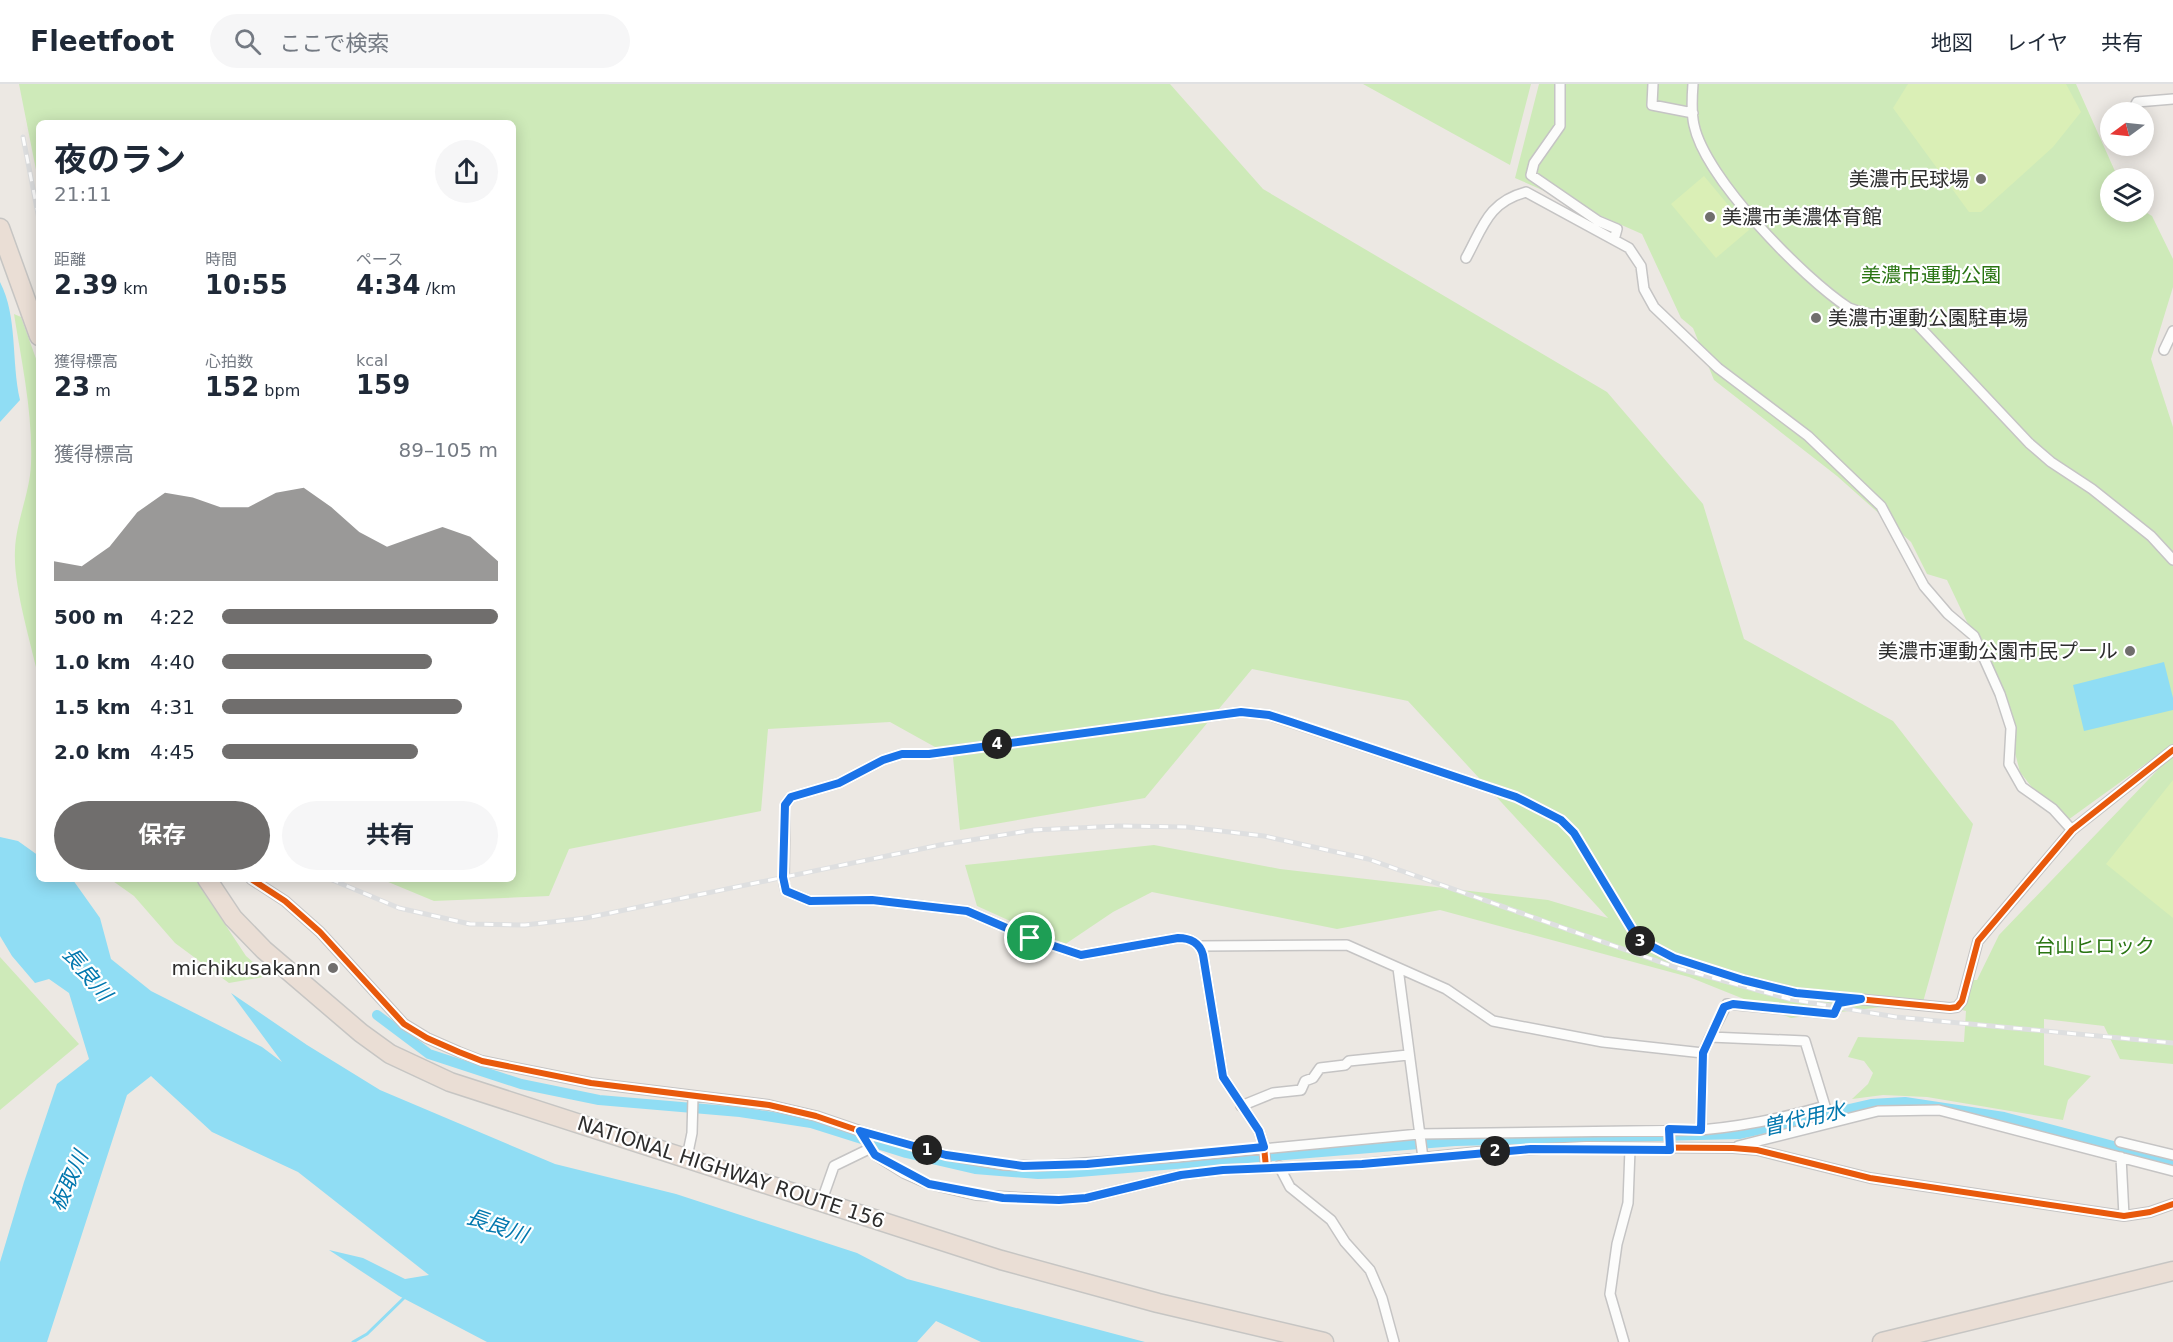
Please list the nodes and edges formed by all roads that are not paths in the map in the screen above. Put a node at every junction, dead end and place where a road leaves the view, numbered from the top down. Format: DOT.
graph roads {
  1 [pos="1560,84"];
  2 [pos="1653,84"];
  3 [pos="1693,84"];
  4 [pos="2173,99"];
  5 [pos="2137,102"];
  6 [pos="1693,113"];
  7 [pos="0,228"];
  8 [pos="1614,240"];
  9 [pos="1466,258"];
  10 [pos="36,328"];
  11 [pos="2173,331"];
  12 [pos="2164,350"];
  13 [pos="2173,560"];
  14 [pos="2173,750"];
  15 [pos="2072,830"];
  16 [pos="209,882"];
  17 [pos="256,882"];
  18 [pos="1199,946"];
  19 [pos="1398,968"];
  20 [pos="1861,999"];
  21 [pos="1710,1037"];
  22 [pos="1703,1053"];
  23 [pos="1408,1055"];
  24 [pos="693,1104"];
  25 [pos="1241,1106"];
  26 [pos="1701,1130"];
  27 [pos="862,1133"];
  28 [pos="1420,1136"];
  29 [pos="1552,1139"];
  30 [pos="1669,1139"];
  31 [pos="2120,1142"];
  32 [pos="870,1146"];
  33 [pos="1733,1148"];
  34 [pos="1264,1149"];
  35 [pos="1630,1149"];
  36 [pos="1423,1154"];
  37 [pos="2173,1155"];
  38 [pos="687,1157"];
  39 [pos="2121,1157"];
  40 [pos="1179,1158"];
  41 [pos="1266,1165"];
  42 [pos="1279,1166"];
  43 [pos="2173,1171"];
  44 [pos="1180,1173"];
  45 [pos="822,1200"];
  46 [pos="2173,1204"];
  47 [pos="2124,1216"];
  48 [pos="2173,1271"];
  49 [pos="1324,1342"];
  50 [pos="1394,1342"];
  51 [pos="1624,1342"];
  52 [pos="1882,1342"];
  1 -- 8 [label="street"];
  2 -- 6 [label="street"];
  3 -- 6 [label="street"];
  4 -- 5 [label="street"];
  6 -- 13 [label="street"];
  7 -- 10 [label="highway"];
  8 -- 9 [label="street"];
  8 -- 15 [label="street"];
  11 -- 12 [label="street"];
  14 -- 15 [label="street"];
  15 -- 20 [label="street"];
  16 -- 38 [label="highway, NATIONAL HIGHWAY ROUTE 156"];
  17 -- 24 [label="street"];
  18 -- 19 [label="street"];
  18 -- 20 [label="street"];
  18 -- 25 [label="street"];
  19 -- 22 [label="street"];
  19 -- 23 [label="street"];
  20 -- 21 [label="street"];
  21 -- 22 [label="street"];
  21 -- 26 [label="street"];
  22 -- 26 [label="street"];
  23 -- 25 [label="street"];
  23 -- 28 [label="street"];
  24 -- 27 [label="street"];
  24 -- 38 [label="street"];
  25 -- 34 [label="street"];
  26 -- 30 [label="street"];
  27 -- 32 [label="street"];
  27 -- 40 [label="street"];
  28 -- 29 [label="street"];
  28 -- 34 [label="street"];
  28 -- 36 [label="street"];
  29 -- 30 [label="street"];
  29 -- 35 [label="street"];
  29 -- 36 [label="street"];
  30 -- 33 [label="street"];
  30 -- 35 [label="street"];
  31 -- 37 [label="street"];
  32 -- 44 [label="street"];
  32 -- 45 [label="street"];
  33 -- 39 [label="street"];
  33 -- 47 [label="street"];
  34 -- 40 [label="street"];
  34 -- 41 [label="street"];
  35 -- 51 [label="street"];
  36 -- 42 [label="street"];
  38 -- 45 [label="highway, NATIONAL HIGHWAY ROUTE 156"];
  39 -- 43 [label="street"];
  39 -- 47 [label="street"];
  40 -- 44 [label="street"];
  41 -- 42 [label="street"];
  41 -- 44 [label="street"];
  42 -- 50 [label="street"];
  45 -- 49 [label="highway, NATIONAL HIGHWAY ROUTE 156"];
  46 -- 47 [label="street"];
  48 -- 52 [label="highway"];
}
